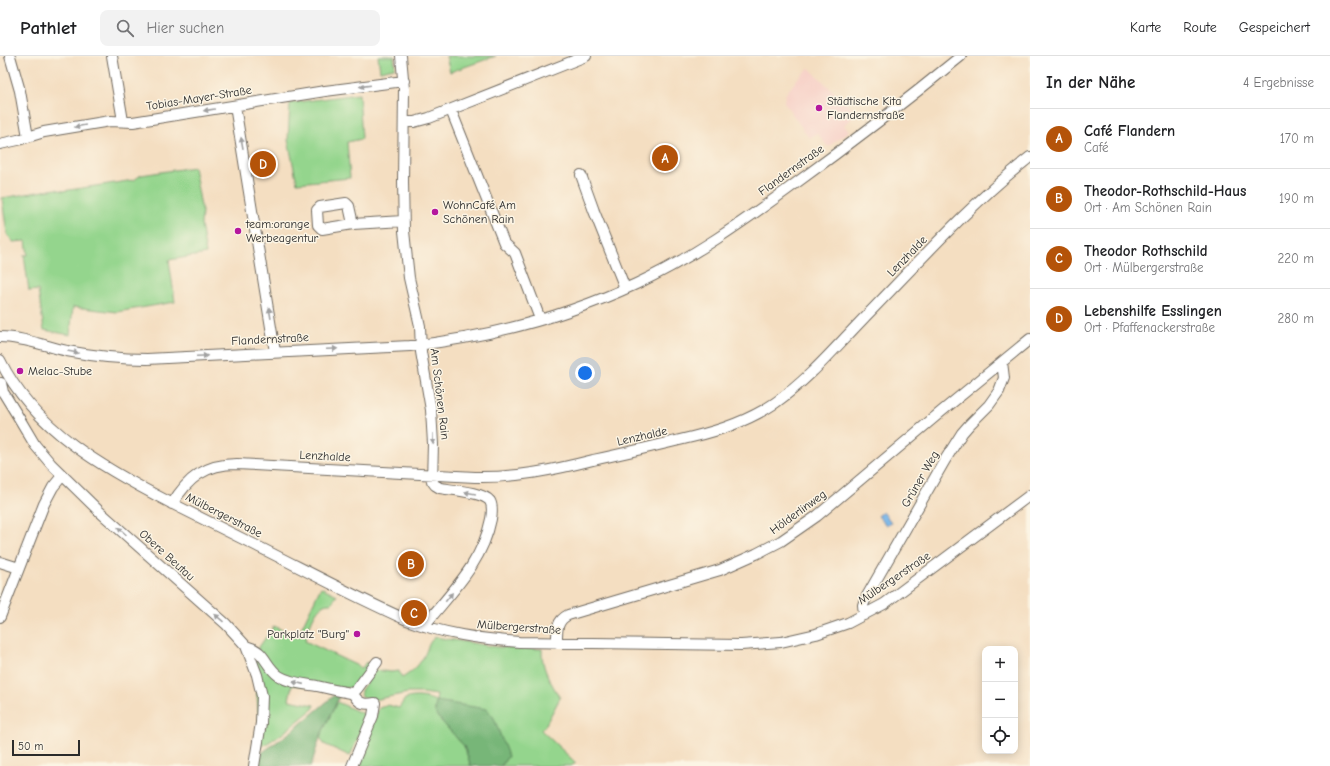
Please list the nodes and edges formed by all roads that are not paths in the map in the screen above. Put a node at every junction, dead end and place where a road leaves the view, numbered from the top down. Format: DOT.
graph roads {
  1 [pos="10,56"];
  2 [pos="112,56"];
  3 [pos="401,56"];
  4 [pos="586,56"];
  5 [pos="961,56"];
  6 [pos="404,81"];
  7 [pos="236,106"];
  8 [pos="451,110"];
  9 [pos="123,121"];
  10 [pos="404,122"];
  11 [pos="28,137"];
  12 [pos="0,144"];
  13 [pos="1030,157"];
  14 [pos="581,174"];
  15 [pos="403,221"];
  16 [pos="353,224"];
  17 [pos="625,288"];
  18 [pos="540,319"];
  19 [pos="0,337"];
  20 [pos="1030,339"];
  21 [pos="420,345"];
  22 [pos="276,352"];
  23 [pos="0,360"];
  24 [pos="1002,362"];
  25 [pos="3,382"];
  26 [pos="432,475"];
  27 [pos="62,476"];
  28 [pos="1030,495"];
  29 [pos="172,504"];
  30 [pos="0,562"];
  31 [pos="19,568"];
  32 [pos="864,615"];
  33 [pos="0,617"];
  34 [pos="424,626"];
  35 [pos="556,643"];
  36 [pos="246,646"];
  37 [pos="377,662"];
  38 [pos="354,693"];
  39 [pos="254,766"];
  40 [pos="352,766"];
  1 -- 11 [label="street"];
  2 -- 9 [label="street"];
  3 -- 6 [label="street, Am Schönen Rain"];
  4 -- 8 [label="street"];
  5 -- 17 [label="street, Flandernstraße"];
  6 -- 7 [label="street, Tobias-Mayer-Straße, one-way"];
  6 -- 10 [label="street, Am Schönen Rain"];
  7 -- 9 [label="street, Tobias-Mayer-Straße, one-way"];
  22 -- 7 [label="street, one-way"];
  8 -- 10 [label="street"];
  8 -- 18 [label="street"];
  9 -- 11 [label="street, Tobias-Mayer-Straße, one-way"];
  10 -- 15 [label="street, Am Schönen Rain"];
  11 -- 12 [label="street, Tobias-Mayer-Straße"];
  13 -- 26 [label="street, Lenzhalde"];
  14 -- 17 [label="street"];
  15 -- 16 [label="street"];
  15 -- 21 [label="street, Am Schönen Rain"];
  17 -- 18 [label="street, Flandernstraße"];
  18 -- 21 [label="street, Flandernstraße"];
  19 -- 22 [label="street, Flandernstraße, one-way"];
  20 -- 24 [label="street, Hölderlinweg"];
  22 -- 21 [label="street, Flandernstraße, one-way"];
  21 -- 26 [label="street, Am Schönen Rain, one-way"];
  23 -- 25 [label="street, Mülbergerstraße"];
  24 -- 32 [label="street, Grüner Weg"];
  24 -- 35 [label="street, Hölderlinweg"];
  25 -- 27 [label="street, Obere Beutau"];
  25 -- 29 [label="street, Mülbergerstraße"];
  26 -- 29 [label="street, Lenzhalde"];
  34 -- 26 [label="street, one-way"];
  27 -- 31 [label="street"];
  36 -- 27 [label="street, Obere Beutau, one-way"];
  28 -- 32 [label="street, Mülbergerstraße"];
  29 -- 34 [label="street, Mülbergerstraße"];
  30 -- 31 [label="street"];
  31 -- 33 [label="street"];
  32 -- 35 [label="street, Mülbergerstraße"];
  34 -- 35 [label="street, Mülbergerstraße"];
  38 -- 36 [label="street, one-way"];
  36 -- 39 [label="street, Obere Beutau"];
  37 -- 38 [label="street"];
  38 -- 40 [label="street"];
}
